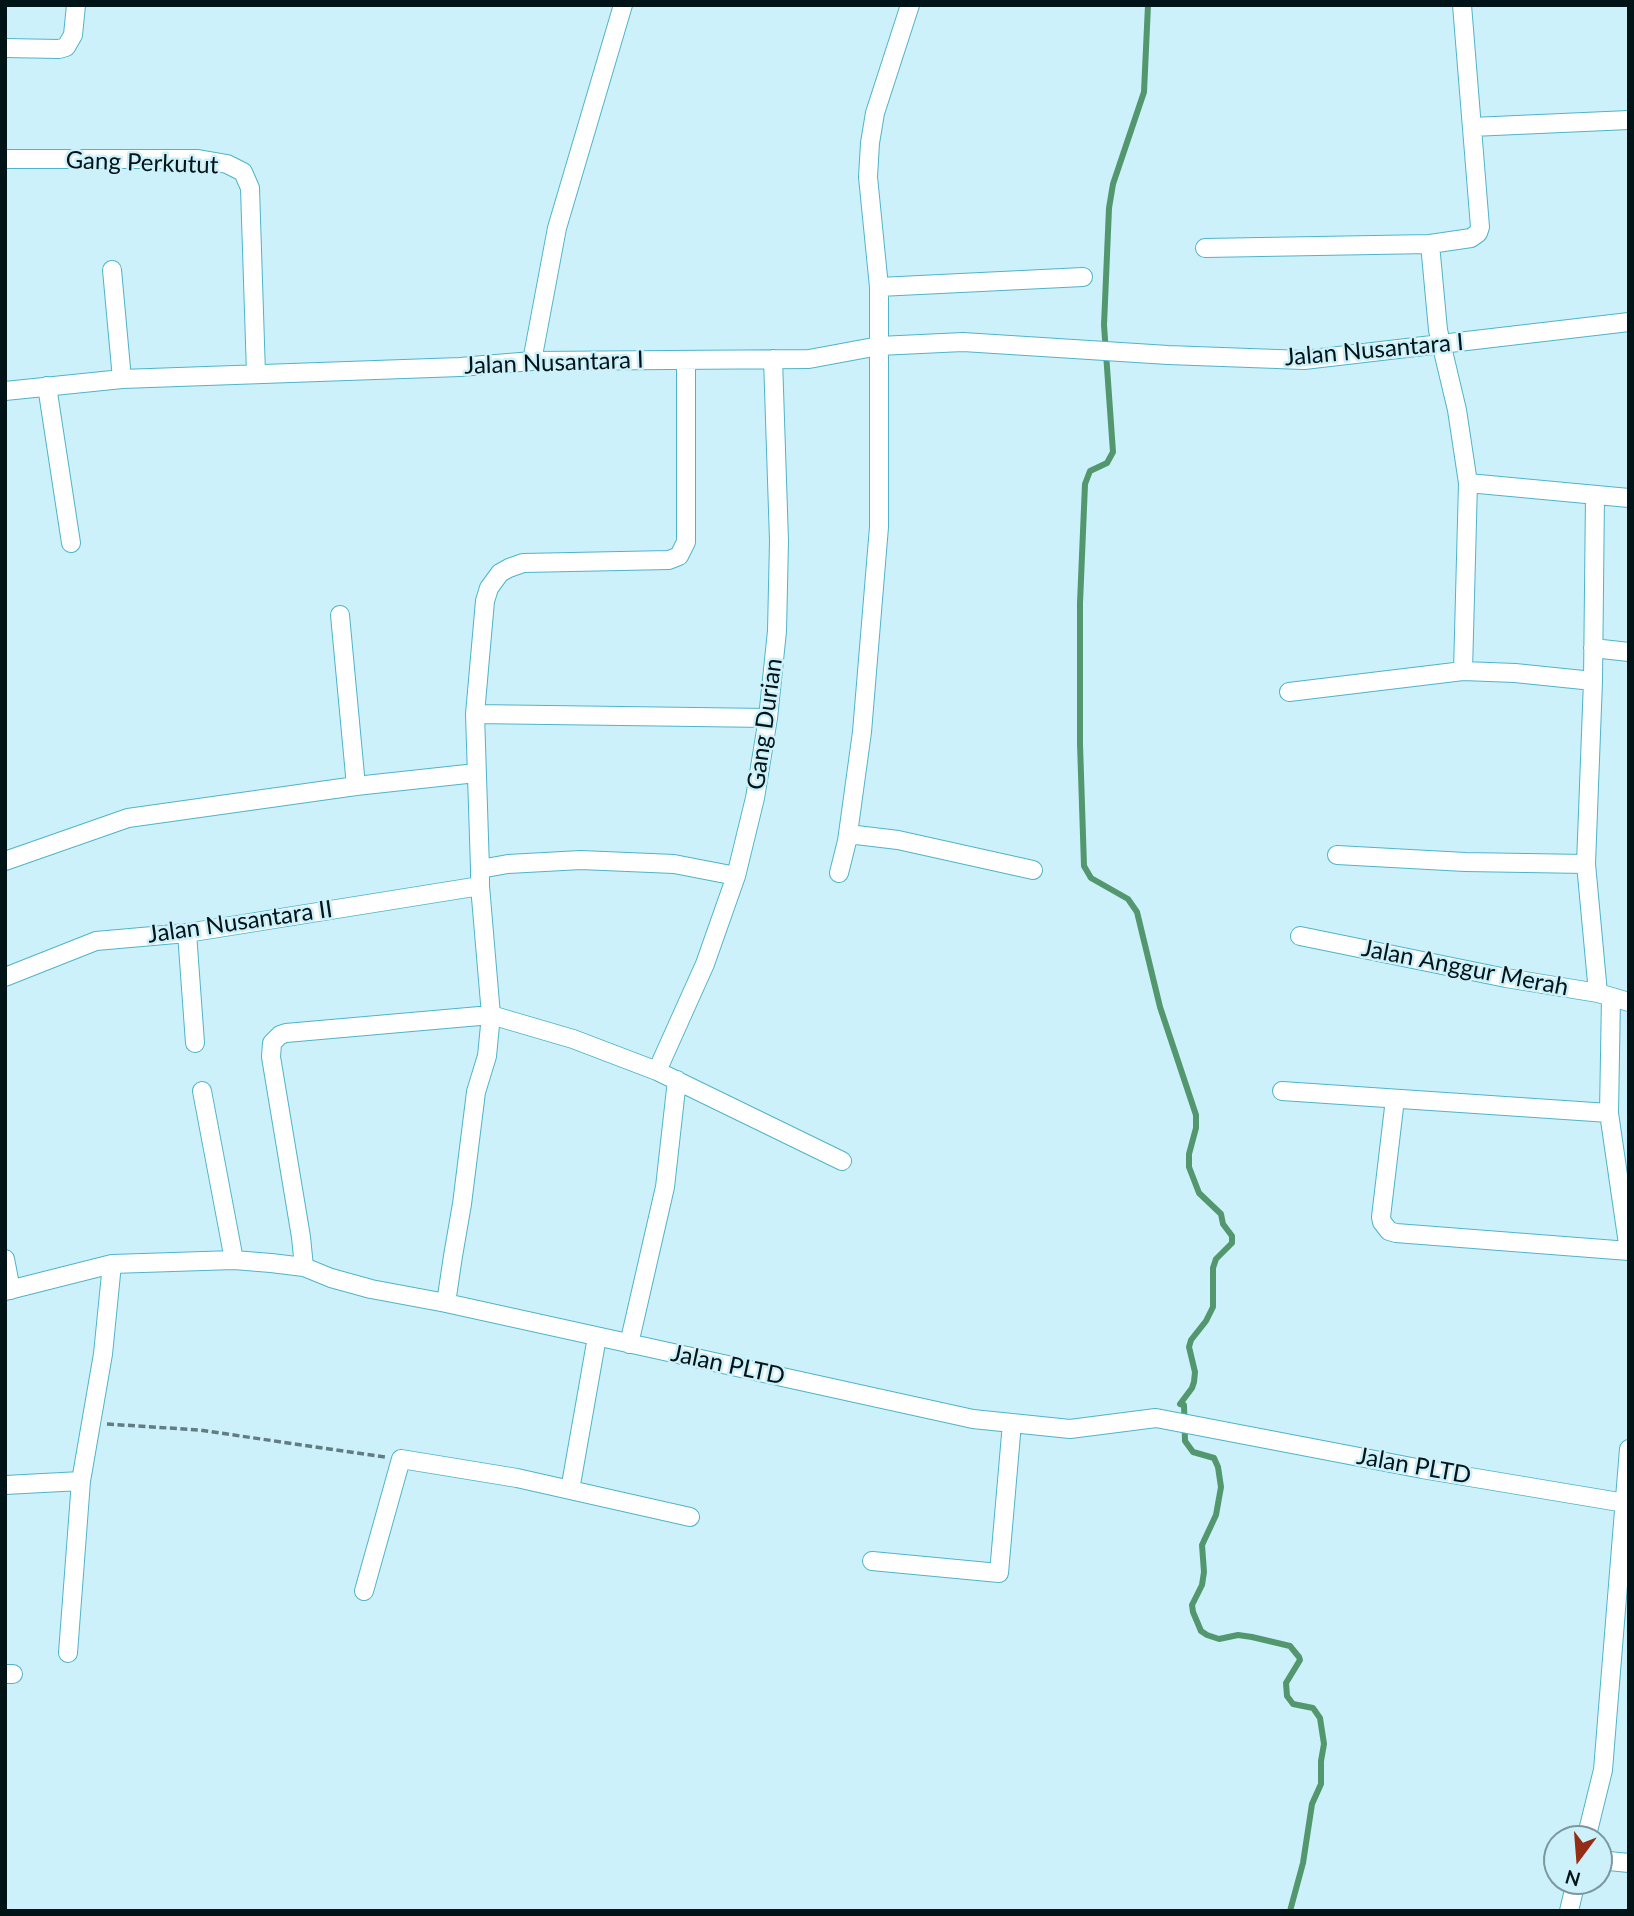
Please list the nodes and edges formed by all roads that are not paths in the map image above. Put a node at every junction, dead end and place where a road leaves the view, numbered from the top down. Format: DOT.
graph roads {
  1 [pos="76,5"];
  2 [pos="623,5"];
  3 [pos="909,5"];
  4 [pos="1462,5"];
  5 [pos="7,52"];
  6 [pos="1629,120"];
  7 [pos="1472,127"];
  8 [pos="5,159"];
  9 [pos="1430,244"];
  10 [pos="1205,248"];
  11 [pos="112,270"];
  12 [pos="1083,277"];
  13 [pos="879,287"];
  14 [pos="1629,322"];
  15 [pos="1441,345"];
  16 [pos="879,346"];
  17 [pos="773,359"];
  18 [pos="686,360"];
  19 [pos="532,361"];
  20 [pos="256,374"];
  21 [pos="121,379"];
  22 [pos="47,386"];
  23 [pos="5,391"];
  24 [pos="1468,483"];
  25 [pos="1595,495"];
  26 [pos="1629,498"];
  27 [pos="71,543"];
  28 [pos="340,615"];
  29 [pos="1593,648"];
  30 [pos="1629,652"];
  31 [pos="1462,671"];
  32 [pos="1593,681"];
  33 [pos="1289,692"];
  34 [pos="474,714"];
  35 [pos="768,718"];
  36 [pos="476,773"];
  37 [pos="356,786"];
  38 [pos="848,834"];
  39 [pos="1337,855"];
  40 [pos="5,861"];
  41 [pos="1586,864"];
  42 [pos="1033,870"];
  43 [pos="839,873"];
  44 [pos="736,876"];
  45 [pos="480,878"];
  46 [pos="187,933"];
  47 [pos="1300,936"];
  48 [pos="5,977"];
  49 [pos="1613,998"];
  50 [pos="491,1015"];
  51 [pos="195,1043"];
  52 [pos="657,1071"];
  53 [pos="677,1080"];
  54 [pos="202,1091"];
  55 [pos="1282,1091"];
  56 [pos="1395,1099"];
  57 [pos="1609,1113"];
  58 [pos="842,1161"];
  59 [pos="1629,1251"];
  60 [pos="5,1259"];
  61 [pos="234,1260"];
  62 [pos="112,1264"];
  63 [pos="304,1267"];
  64 [pos="8,1291"];
  65 [pos="446,1303"];
  66 [pos="597,1337"];
  67 [pos="629,1344"];
  68 [pos="1012,1423"];
  69 [pos="1629,1448"];
  70 [pos="81,1481"];
  71 [pos="5,1485"];
  72 [pos="570,1490"];
  73 [pos="1625,1503"];
  74 [pos="690,1517"];
  75 [pos="872,1561"];
  76 [pos="1624,1578"];
  77 [pos="364,1591"];
  78 [pos="68,1653"];
  79 [pos="1589,1825"];
  1 -- 5 [label="street"];
  2 -- 19 [label="street"];
  3 -- 13 [label="street"];
  4 -- 7 [label="street"];
  6 -- 7 [label="street"];
  7 -- 9 [label="street"];
  8 -- 20 [label="street, Gang Perkutut"];
  9 -- 10 [label="street"];
  9 -- 15 [label="street"];
  11 -- 21 [label="street"];
  12 -- 13 [label="street"];
  13 -- 16 [label="street"];
  14 -- 15 [label="street, Jalan Nusantara I"];
  15 -- 16 [label="street, Jalan Nusantara I"];
  15 -- 24 [label="street"];
  16 -- 17 [label="street, Jalan Nusantara I"];
  16 -- 38 [label="street"];
  17 -- 18 [label="street, Jalan Nusantara I"];
  17 -- 35 [label="street, Gang Durian"];
  18 -- 19 [label="street, Jalan Nusantara I"];
  18 -- 34 [label="street"];
  19 -- 20 [label="street, Jalan Nusantara I"];
  20 -- 21 [label="street, Jalan Nusantara I"];
  21 -- 22 [label="street, Jalan Nusantara I"];
  22 -- 23 [label="street, Jalan Nusantara I"];
  22 -- 27 [label="street"];
  24 -- 25 [label="street"];
  24 -- 31 [label="street"];
  25 -- 26 [label="street"];
  25 -- 29 [label="street"];
  28 -- 37 [label="street"];
  29 -- 30 [label="street"];
  29 -- 32 [label="street"];
  31 -- 32 [label="street"];
  31 -- 33 [label="street"];
  32 -- 41 [label="street"];
  34 -- 35 [label="street"];
  34 -- 36 [label="street"];
  35 -- 44 [label="street, Gang Durian"];
  36 -- 37 [label="street"];
  36 -- 45 [label="street"];
  37 -- 40 [label="street"];
  38 -- 42 [label="street"];
  38 -- 43 [label="street"];
  39 -- 41 [label="street"];
  41 -- 49 [label="street"];
  44 -- 45 [label="street, Jalan Nusantara II"];
  44 -- 52 [label="street, Gang Durian"];
  45 -- 46 [label="street, Jalan Nusantara II"];
  45 -- 50 [label="street"];
  46 -- 48 [label="street, Jalan Nusantara II"];
  46 -- 51 [label="street"];
  47 -- 49 [label="street, Jalan Anggur Merah"];
  49 -- 57 [label="street"];
  50 -- 52 [label="street"];
  50 -- 63 [label="street"];
  50 -- 65 [label="street"];
  52 -- 53 [label="street"];
  53 -- 58 [label="street"];
  53 -- 67 [label="street"];
  54 -- 61 [label="street"];
  55 -- 56 [label="street"];
  56 -- 57 [label="street"];
  56 -- 59 [label="street"];
  57 -- 59 [label="street"];
  60 -- 64 [label="street"];
  61 -- 62 [label="street, Jalan PLTD"];
  61 -- 63 [label="street, Jalan PLTD"];
  62 -- 64 [label="street, Jalan PLTD"];
  62 -- 70 [label="street"];
  63 -- 65 [label="street, Jalan PLTD"];
  65 -- 66 [label="street, Jalan PLTD"];
  66 -- 67 [label="street, Jalan PLTD"];
  66 -- 72 [label="street"];
  67 -- 68 [label="street, Jalan PLTD"];
  68 -- 73 [label="street, Jalan PLTD"];
  68 -- 75 [label="street"];
  69 -- 73 [label="street"];
  70 -- 71 [label="street"];
  70 -- 78 [label="street"];
  72 -- 74 [label="street"];
  72 -- 77 [label="street"];
  73 -- 76 [label="street"];
  76 -- 79 [label="street"];
}
